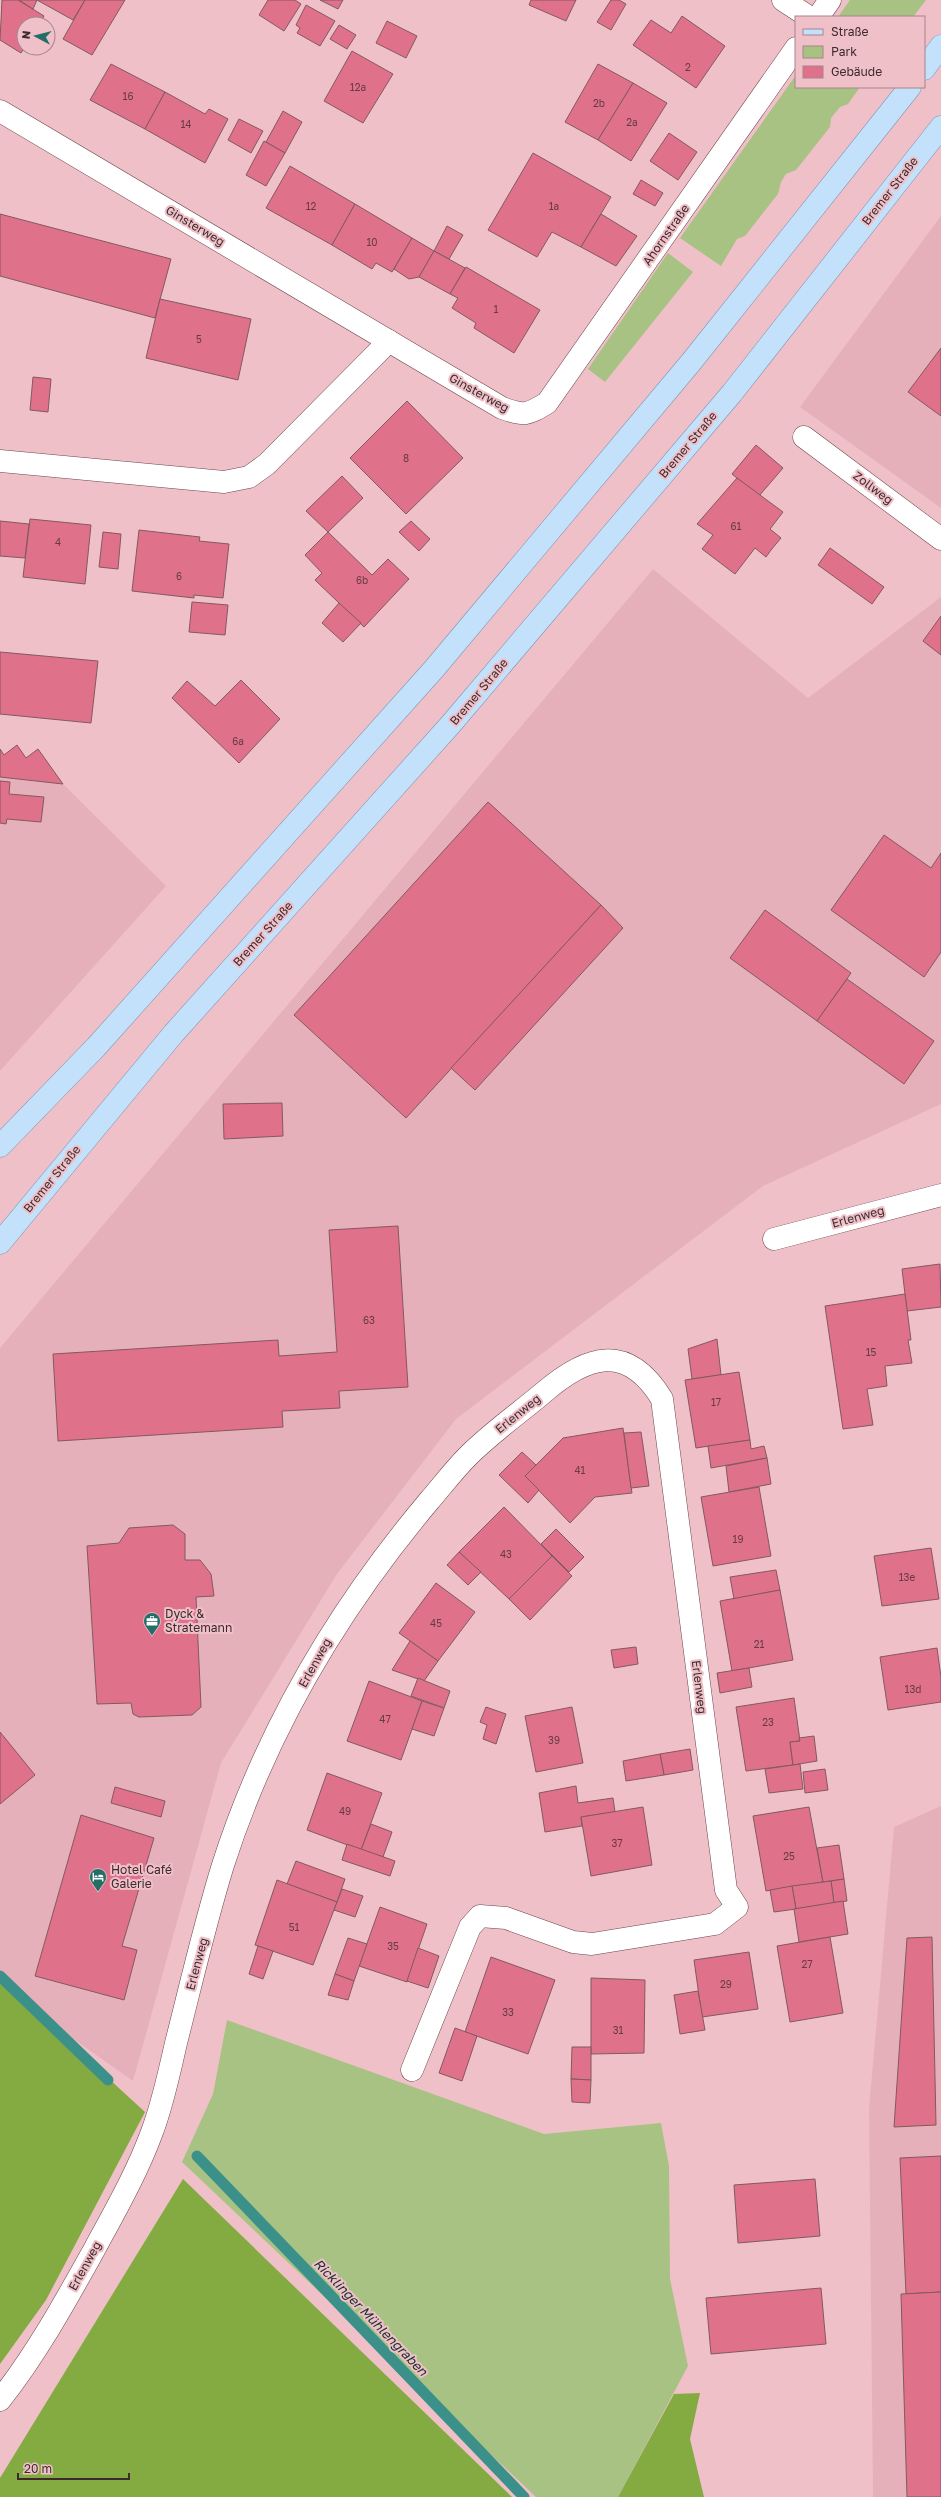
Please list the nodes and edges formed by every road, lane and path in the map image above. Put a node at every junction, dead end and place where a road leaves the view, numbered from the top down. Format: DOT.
graph roads {
  1 [pos="783,0"];
  2 [pos="830,0"];
  3 [pos="807,16"];
  4 [pos="819,16"];
  5 [pos="941,46"];
  6 [pos="795,49"];
  7 [pos="925,68"];
  8 [pos="909,88"];
  9 [pos="0,111"];
  10 [pos="941,127"];
  11 [pos="389,341"];
  12 [pos="529,414"];
  13 [pos="804,436"];
  14 [pos="0,461"];
  15 [pos="941,538"];
  16 [pos="0,1146"];
  17 [pos="941,1195"];
  18 [pos="774,1239"];
  19 [pos="0,1243"];
  20 [pos="412,2070"];
  21 [pos="0,2400"];
  1 -- 3 [label="street"];
  2 -- 4 [label="street"];
  5 -- 7 [label="main road"];
  6 -- 12 [label="street, Ahornstraße"];
  8 -- 16 [label="main road"];
  9 -- 11 [label="street, Ginsterweg"];
  10 -- 19 [label="main road, Bremer Straße"];
  11 -- 12 [label="street, Ginsterweg"];
  11 -- 14 [label="street"];
  13 -- 15 [label="street, Zollweg"];
  17 -- 18 [label="street, Erlenweg"];
  20 -- 21 [label="street, Erlenweg"];
}
